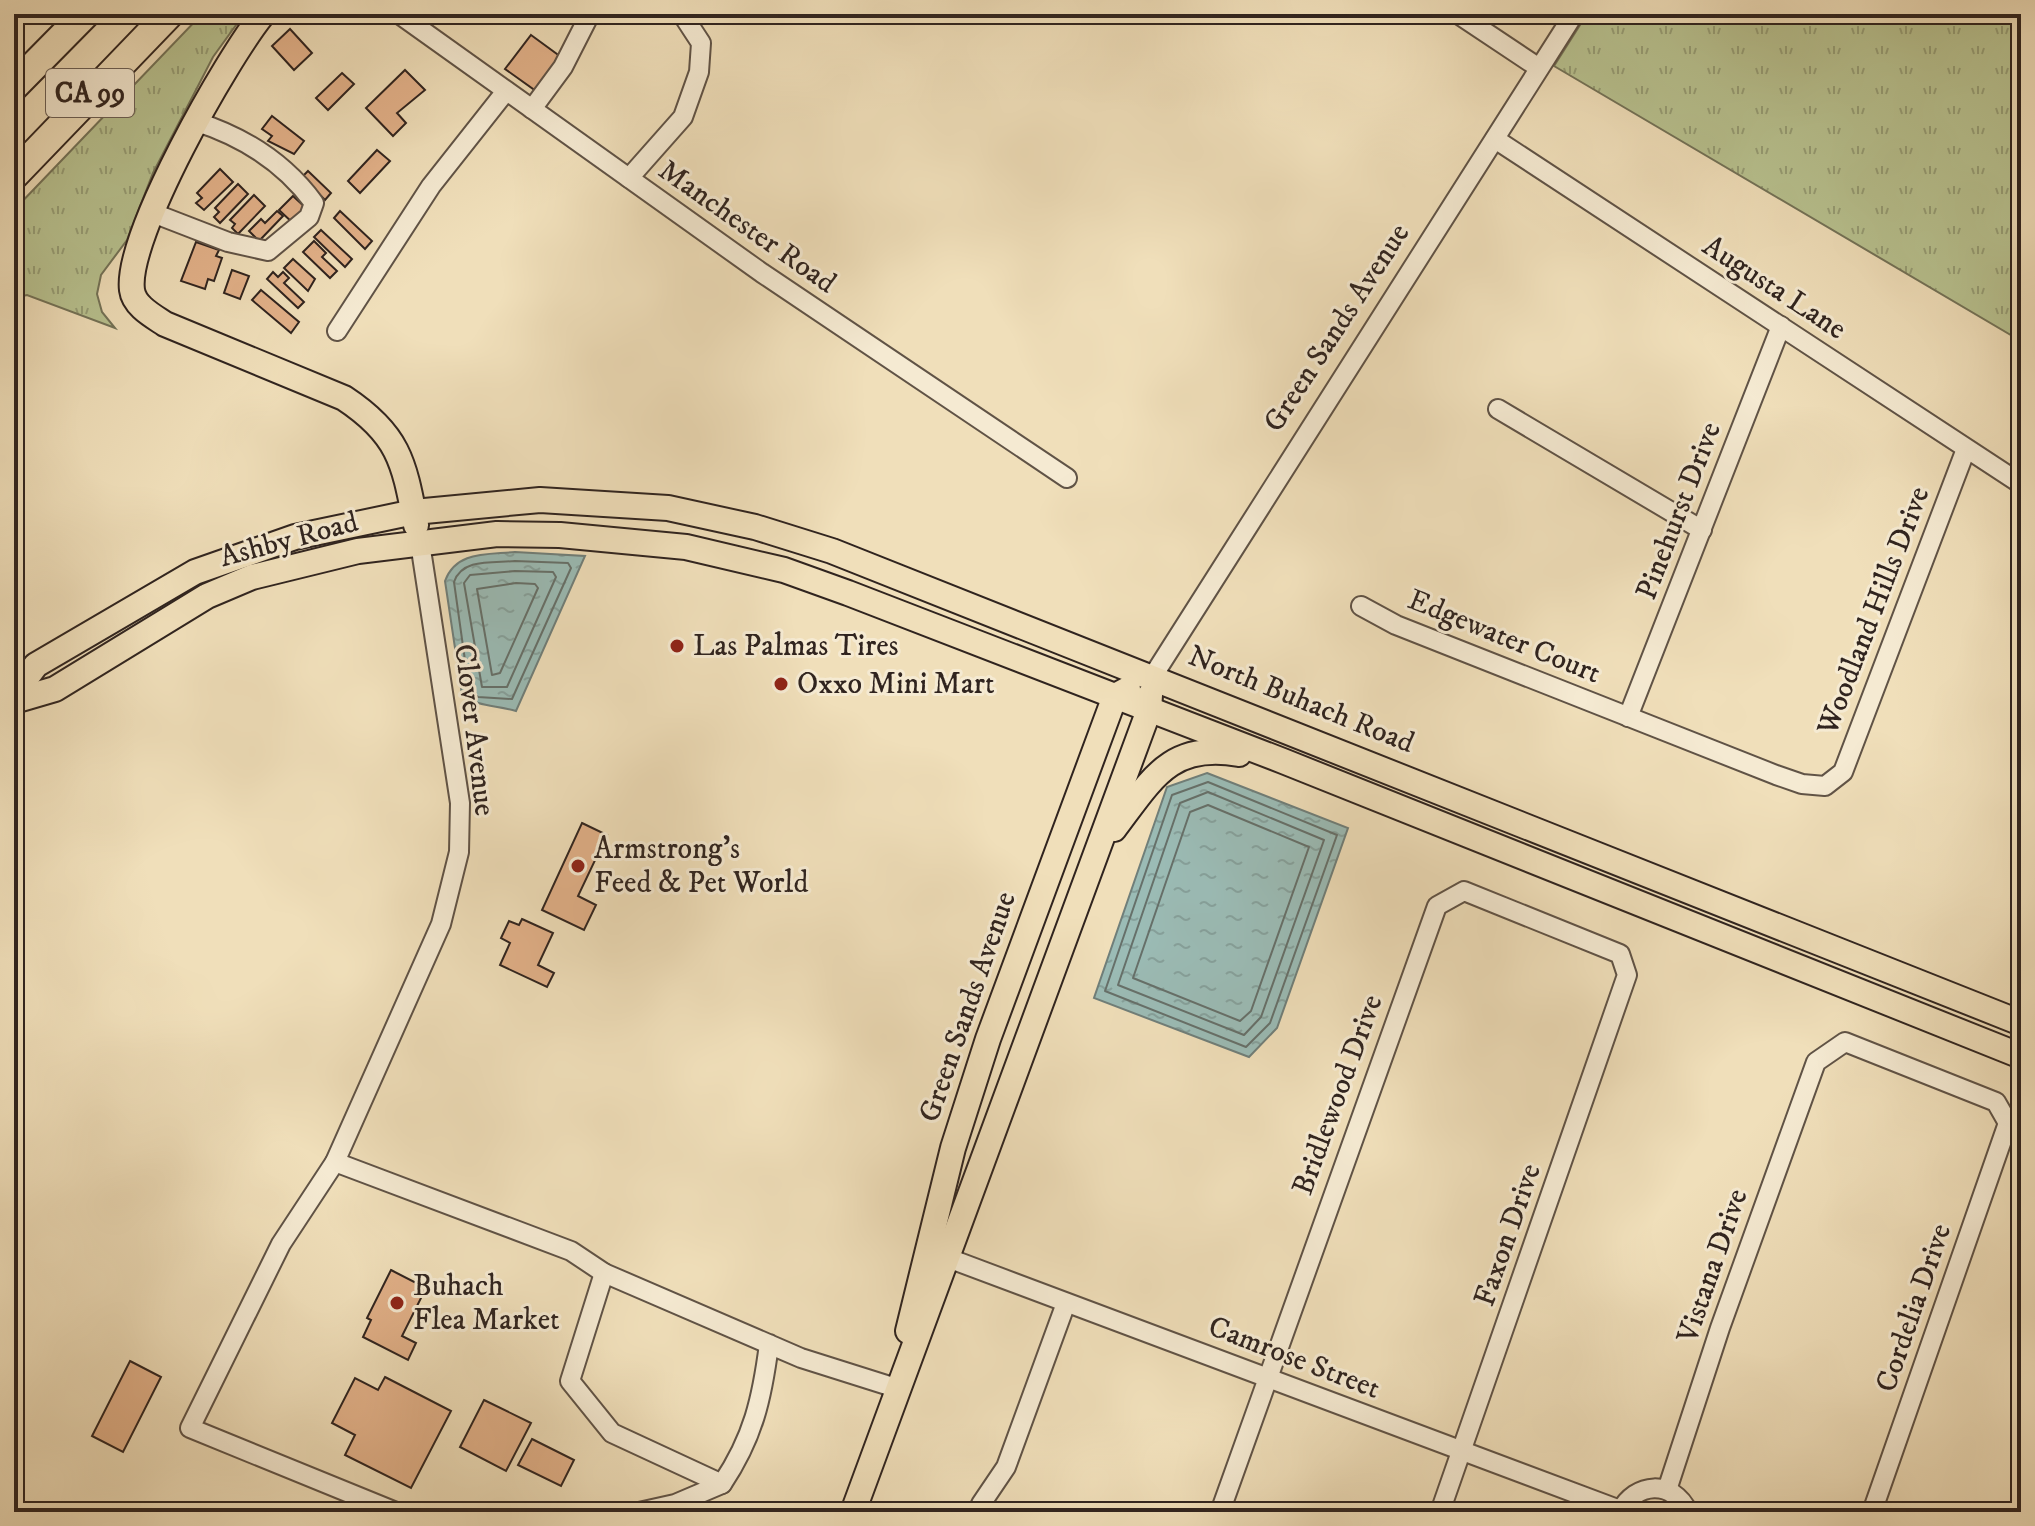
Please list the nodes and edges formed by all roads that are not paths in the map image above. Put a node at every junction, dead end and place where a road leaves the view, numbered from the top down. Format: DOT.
graph roads {
  1 [pos="85,14"];
  2 [pos="169,14"];
  3 [pos="263,14"];
  4 [pos="399,14"];
  5 [pos="590,14"];
  6 [pos="682,14"];
  7 [pos="1458,14"];
  8 [pos="1574,14"];
  9 [pos="1539,68"];
  10 [pos="14,86"];
  11 [pos="506,91"];
  12 [pos="532,109"];
  13 [pos="194,121"];
  14 [pos="1495,139"];
  15 [pos="14,175"];
  16 [pos="629,178"];
  17 [pos="153,213"];
  18 [pos="1781,326"];
  19 [pos="337,331"];
  20 [pos="1498,409"];
  21 [pos="1966,449"];
  22 [pos="1067,478"];
  23 [pos="2021,484"];
  24 [pos="540,500"];
  25 [pos="414,512"];
  26 [pos="1702,530"];
  27 [pos="560,535"];
  28 [pos="420,543"];
  29 [pos="878,569"];
  30 [pos="784,570"];
  31 [pos="195,572"];
  32 [pos="207,596"];
  33 [pos="1361,606"];
  34 [pos="1153,676"];
  35 [pos="14,694"];
  36 [pos="1115,696"];
  37 [pos="14,701"];
  38 [pos="1149,710"];
  39 [pos="1628,717"];
  40 [pos="1283,761"];
  41 [pos="1825,786"];
  42 [pos="1098,850"];
  43 [pos="1627,975"];
  44 [pos="2021,1023"];
  45 [pos="2021,1056"];
  46 [pos="2008,1123"];
  47 [pos="335,1162"];
  48 [pos="948,1258"];
  49 [pos="604,1273"];
  50 [pos="1066,1303"];
  51 [pos="769,1344"];
  52 [pos="1269,1378"];
  53 [pos="896,1388"];
  54 [pos="1462,1451"];
  55 [pos="722,1484"];
  56 [pos="1667,1490"];
  57 [pos="981,1504"];
  58 [pos="1620,1511"];
  59 [pos="396,1512"];
  60 [pos="639,1512"];
  61 [pos="853,1512"];
  62 [pos="1220,1512"];
  63 [pos="1440,1512"];
  64 [pos="1688,1512"];
  65 [pos="1872,1512"];
  1 -- 10 [label="highway, CA 99"];
  2 -- 15 [label="highway, CA 99"];
  3 -- 13 [label="main road"];
  4 -- 11 [label="street, Manchester Road"];
  5 -- 12 [label="street"];
  6 -- 16 [label="street"];
  7 -- 9 [label="street"];
  8 -- 9 [label="street, Green Sands Avenue"];
  9 -- 14 [label="street, Green Sands Avenue"];
  11 -- 12 [label="street, Manchester Road"];
  11 -- 19 [label="street"];
  12 -- 16 [label="street, Manchester Road"];
  13 -- 17 [label="main road"];
  13 -- 17 [label="street"];
  14 -- 18 [label="street, Augusta Lane"];
  14 -- 34 [label="street, Green Sands Avenue"];
  16 -- 22 [label="street, Manchester Road"];
  17 -- 25 [label="main road"];
  18 -- 21 [label="street, Augusta Lane"];
  18 -- 26 [label="street, Pinehurst Drive"];
  20 -- 26 [label="street"];
  21 -- 23 [label="street, Augusta Lane"];
  21 -- 41 [label="street, Woodland Hills Drive"];
  24 -- 25 [label="main road, Ashby Road"];
  24 -- 29 [label="main road, North Buhach Road"];
  25 -- 28 [label="main road"];
  25 -- 31 [label="main road, Ashby Road"];
  26 -- 39 [label="street, Pinehurst Drive"];
  27 -- 28 [label="main road, Ashby Road"];
  27 -- 30 [label="main road, North Buhach Road"];
  28 -- 32 [label="main road, Ashby Road"];
  28 -- 47 [label="street, Clover Avenue"];
  29 -- 30 [label="main road"];
  29 -- 34 [label="main road, North Buhach Road"];
  30 -- 36 [label="main road, North Buhach Road"];
  31 -- 32 [label="main road"];
  31 -- 35 [label="main road, Ashby Road"];
  32 -- 37 [label="main road, Ashby Road"];
  33 -- 39 [label="street, Edgewater Court"];
  34 -- 36 [label="main road, Green Sands Avenue"];
  34 -- 38 [label="main road, Green Sands Avenue"];
  34 -- 44 [label="main road, North Buhach Road"];
  36 -- 38 [label="main road, North Buhach Road"];
  36 -- 53 [label="main road, Green Sands Avenue"];
  38 -- 40 [label="main road, North Buhach Road"];
  38 -- 42 [label="main road, Green Sands Avenue"];
  39 -- 41 [label="street, Edgewater Court"];
  40 -- 42 [label="main road"];
  40 -- 45 [label="main road, North Buhach Road"];
  42 -- 48 [label="main road, Green Sands Avenue"];
  43 -- 52 [label="street, Bridlewood Drive"];
  43 -- 54 [label="street, Faxon Drive"];
  46 -- 56 [label="street, Vistana Drive"];
  46 -- 65 [label="street, Cordelia Drive"];
  47 -- 49 [label="street"];
  47 -- 59 [label="street, Clover Avenue"];
  48 -- 50 [label="street, Camrose Street"];
  48 -- 53 [label="main road, Green Sands Avenue"];
  49 -- 51 [label="street"];
  49 -- 55 [label="street"];
  50 -- 52 [label="street, Camrose Street"];
  50 -- 57 [label="street"];
  51 -- 53 [label="street"];
  51 -- 55 [label="street"];
  52 -- 54 [label="street, Camrose Street"];
  52 -- 62 [label="street, Bridlewood Drive"];
  53 -- 61 [label="main road, Green Sands Avenue"];
  54 -- 58 [label="street, Camrose Street"];
  54 -- 63 [label="street, Faxon Drive"];
  55 -- 60 [label="street"];
  56 -- 58 [label="street"];
  56 -- 64 [label="street"];
}
